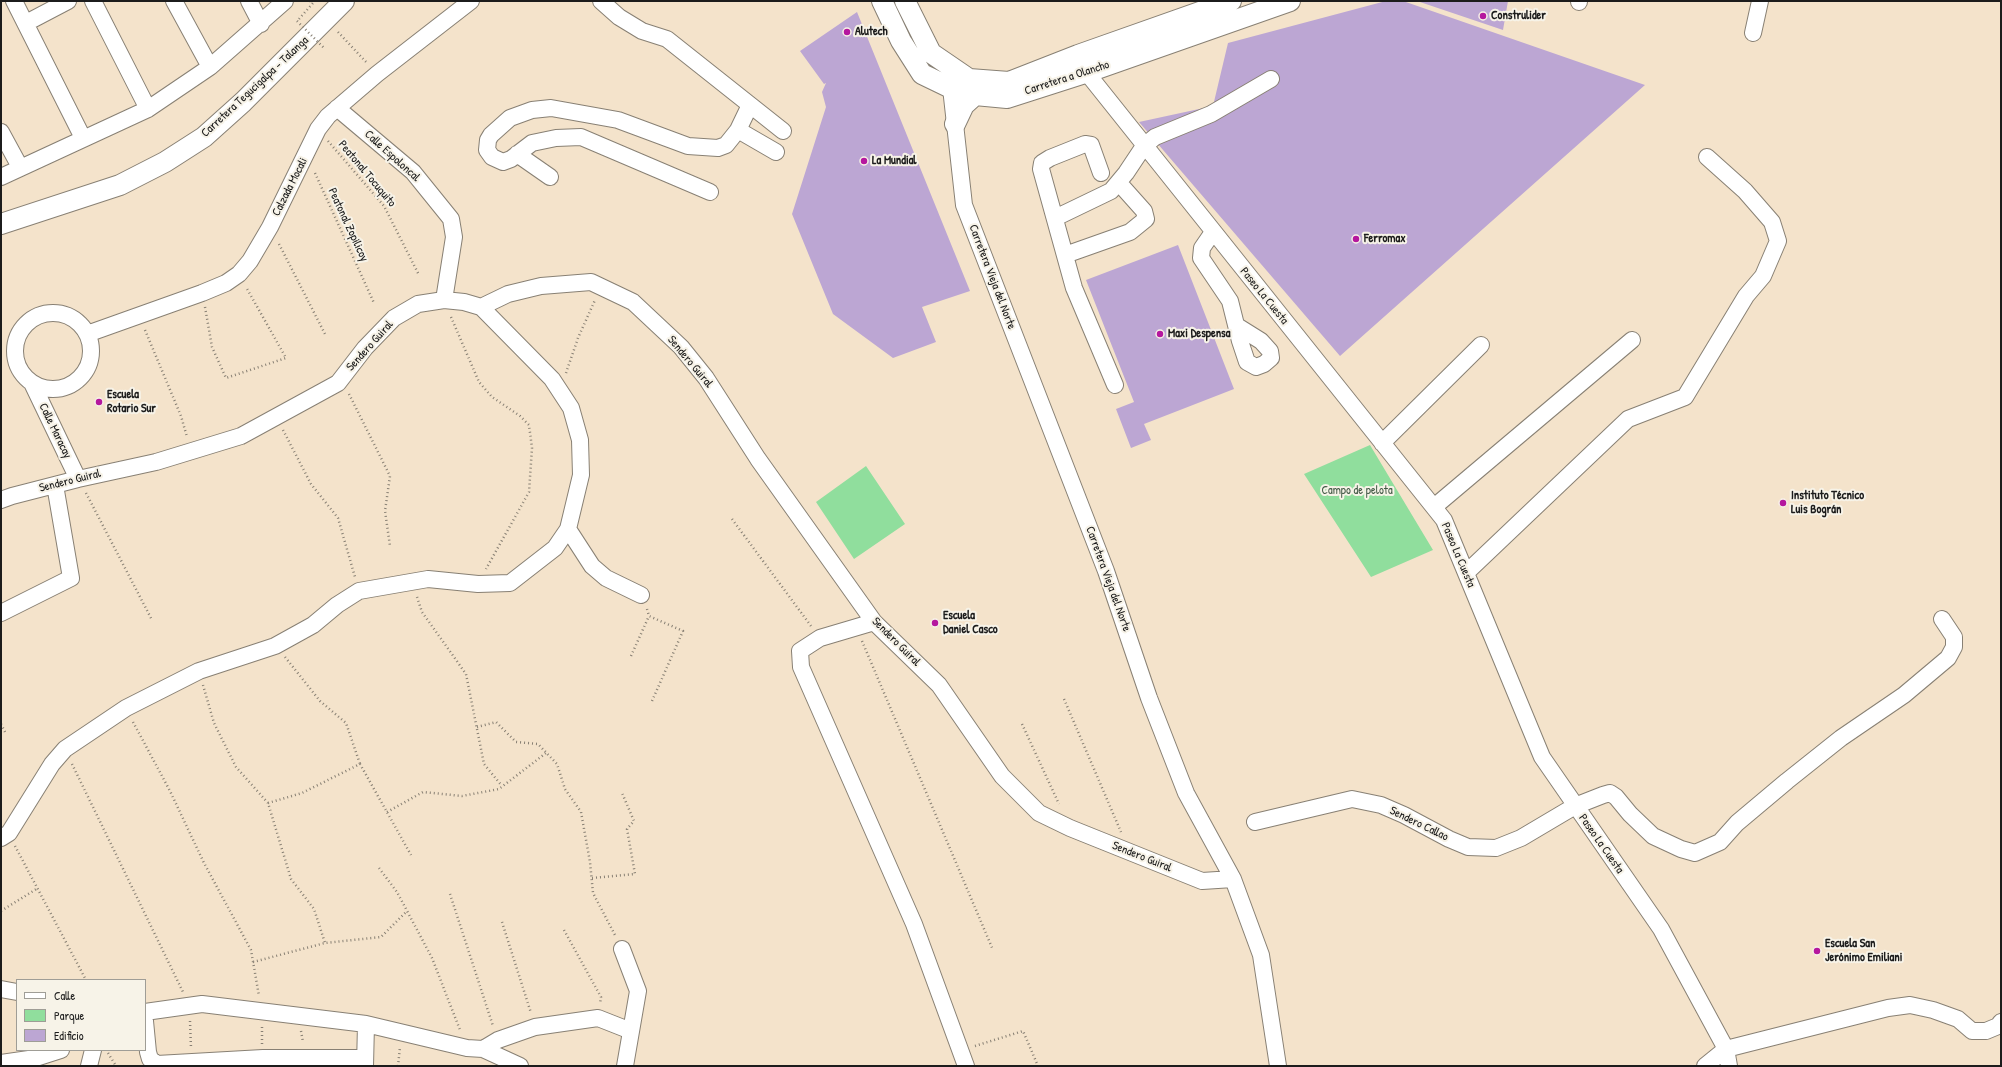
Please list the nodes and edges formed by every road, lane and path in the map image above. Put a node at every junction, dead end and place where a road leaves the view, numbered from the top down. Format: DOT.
graph roads {
  1 [pos="14,1"];
  2 [pos="68,1"];
  3 [pos="93,1"];
  4 [pos="174,1"];
  5 [pos="249,1"];
  6 [pos="285,1"];
  7 [pos="310,1"];
  8 [pos="471,1"];
  9 [pos="601,1"];
  10 [pos="882,1"];
  11 [pos="905,1"];
  12 [pos="1231,1"];
  13 [pos="1290,1"];
  14 [pos="1760,1"];
  15 [pos="335,7"];
  16 [pos="26,24"];
  17 [pos="261,24"];
  18 [pos="1753,32"];
  19 [pos="324,48"];
  20 [pos="1080,65"];
  21 [pos="210,67"];
  22 [pos="377,74"];
  23 [pos="1271,79"];
  24 [pos="951,88"];
  25 [pos="975,96"];
  26 [pos="750,104"];
  27 [pos="337,108"];
  28 [pos="148,109"];
  29 [pos="955,124"];
  30 [pos="318,129"];
  31 [pos="738,130"];
  32 [pos="783,131"];
  33 [pos="1,132"];
  34 [pos="82,138"];
  35 [pos="1144,146"];
  36 [pos="776,152"];
  37 [pos="517,154"];
  38 [pos="306,155"];
  39 [pos="1707,157"];
  40 [pos="20,167"];
  41 [pos="1101,173"];
  42 [pos="1,177"];
  43 [pos="550,177"];
  44 [pos="1120,183"];
  45 [pos="710,192"];
  46 [pos="1055,218"];
  47 [pos="1,224"];
  48 [pos="270,227"];
  49 [pos="1213,232"];
  50 [pos="1065,255"];
  51 [pos="239,274"];
  52 [pos="419,275"];
  53 [pos="601,286"];
  54 [pos="202,293"];
  55 [pos="444,300"];
  56 [pos="374,303"];
  57 [pos="481,307"];
  58 [pos="139,316"];
  59 [pos="1237,326"];
  60 [pos="87,334"];
  61 [pos="325,334"];
  62 [pos="1632,340"];
  63 [pos="1481,345"];
  64 [pos="341,379"];
  65 [pos="32,383"];
  66 [pos="1114,385"];
  67 [pos="559,391"];
  68 [pos="276,417"];
  69 [pos="1382,443"];
  70 [pos="191,450"];
  71 [pos="78,478"];
  72 [pos="55,485"];
  73 [pos="1,500"];
  74 [pos="1434,507"];
  75 [pos="732,519"];
  76 [pos="568,529"];
  77 [pos="390,546"];
  78 [pos="1466,573"];
  79 [pos="411,582"];
  80 [pos="478,584"];
  81 [pos="359,591"];
  82 [pos="641,594"];
  83 [pos="1,613"];
  84 [pos="649,616"];
  85 [pos="1942,619"];
  86 [pos="152,620"];
  87 [pos="874,622"];
  88 [pos="856,628"];
  89 [pos="820,638"];
  90 [pos="275,646"];
  91 [pos="631,656"];
  92 [pos="199,671"];
  93 [pos="1064,699"];
  94 [pos="652,701"];
  95 [pos="126,708"];
  96 [pos="1,724"];
  97 [pos="1022,724"];
  98 [pos="477,726"];
  99 [pos="5,732"];
  100 [pos="65,750"];
  101 [pos="546,753"];
  102 [pos="360,764"];
  103 [pos="502,786"];
  104 [pos="622,793"];
  105 [pos="268,804"];
  106 [pos="1575,806"];
  107 [pos="386,812"];
  108 [pos="1255,822"];
  109 [pos="1070,828"];
  110 [pos="5,836"];
  111 [pos="1130,852"];
  112 [pos="410,856"];
  113 [pos="379,868"];
  114 [pos="592,878"];
  115 [pos="1233,879"];
  116 [pos="38,888"];
  117 [pos="450,894"];
  118 [pos="1,910"];
  119 [pos="406,910"];
  120 [pos="502,922"];
  121 [pos="564,930"];
  122 [pos="325,943"];
  123 [pos="622,949"];
  124 [pos="993,950"];
  125 [pos="252,962"];
  126 [pos="85,979"];
  127 [pos="1,989"];
  128 [pos="16,992"];
  129 [pos="189,1005"];
  130 [pos="261,1011"];
  131 [pos="146,1012"];
  132 [pos="598,1018"];
  133 [pos="2001,1022"];
  134 [pos="366,1024"];
  135 [pos="535,1027"];
  136 [pos="146,1031"];
  137 [pos="631,1031"];
  138 [pos="498,1040"];
  139 [pos="475,1049"];
  140 [pos="1726,1049"];
  141 [pos="960,1050"];
  142 [pos="58,1051"];
  143 [pos="93,1051"];
  144 [pos="107,1051"];
  145 [pos="262,1058"];
  146 [pos="192,1062"];
  147 [pos="365,1062"];
  148 [pos="1,1063"];
  149 [pos="89,1066"];
  150 [pos="116,1066"];
  151 [pos="520,1066"];
  152 [pos="625,1066"];
  153 [pos="966,1066"];
  154 [pos="1038,1066"];
  155 [pos="1278,1066"];
  156 [pos="1705,1066"];
  157 [pos="1729,1066"];
  1 -- 16 [label="street"];
  2 -- 16 [label="street"];
  3 -- 28 [label="street"];
  4 -- 21 [label="street"];
  5 -- 17 [label="street"];
  6 -- 17 [label="street"];
  7 -- 19 [label="path, bridge"];
  8 -- 22 [label="street, Calzada Mocali"];
  9 -- 26 [label="street"];
  10 -- 24 [label="main road, Carretera a Olancho"];
  11 -- 20 [label="main road, Carretera a Olancho"];
  12 -- 20 [label="main road, Carretera a Olancho"];
  13 -- 20 [label="main road, Carretera a Olancho"];
  14 -- 18 [label="street"];
  15 -- 22 [label="path"];
  15 -- 47 [label="main road, Carretera Tegucigalpa - Talanga"];
  16 -- 34 [label="street"];
  17 -- 21 [label="street"];
  20 -- 25 [label="main road, Carretera a Olancho"];
  20 -- 35 [label="street, Paseo La Cuesta"];
  21 -- 28 [label="street"];
  22 -- 27 [label="street, Calzada Mocali"];
  23 -- 35 [label="street"];
  24 -- 25 [label="main road, Carretera a Olancho"];
  24 -- 29 [label="street, Carretera Vieja del Norte"];
  25 -- 29 [label="main road"];
  26 -- 31 [label="street"];
  26 -- 32 [label="street"];
  27 -- 30 [label="street, Calzada Mocali"];
  27 -- 55 [label="street, Calle Espoloncal"];
  28 -- 34 [label="street"];
  29 -- 115 [label="street, Carretera Vieja del Norte"];
  30 -- 38 [label="street, Calzada Mocali"];
  30 -- 52 [label="path, Peatonal Tocuquito"];
  31 -- 36 [label="street"];
  31 -- 37 [label="street"];
  33 -- 40 [label="street"];
  34 -- 40 [label="street"];
  35 -- 44 [label="street"];
  35 -- 49 [label="street, Paseo La Cuesta"];
  37 -- 43 [label="street"];
  37 -- 45 [label="street"];
  38 -- 48 [label="street, Calzada Mocali"];
  38 -- 56 [label="path, Peatonal Zopilicoy"];
  39 -- 78 [label="street"];
  40 -- 42 [label="street"];
  41 -- 46 [label="street"];
  44 -- 46 [label="street"];
  44 -- 50 [label="street"];
  46 -- 50 [label="street"];
  48 -- 51 [label="street, Calzada Mocali"];
  48 -- 61 [label="path"];
  49 -- 59 [label="street"];
  49 -- 69 [label="street, Paseo La Cuesta"];
  50 -- 66 [label="street"];
  51 -- 54 [label="street, Calzada Mocali"];
  51 -- 54 [label="path"];
  53 -- 57 [label="street, Sendero Guiral"];
  53 -- 67 [label="path"];
  53 -- 87 [label="street, Sendero Guiral"];
  54 -- 58 [label="street, Calzada Mocali"];
  55 -- 57 [label="street, Sendero Guiral"];
  55 -- 64 [label="street, Sendero Guiral"];
  55 -- 80 [label="path"];
  57 -- 67 [label="street"];
  58 -- 60 [label="street, Calzada Mocali"];
  58 -- 70 [label="path"];
  60 -- 65 [label="street, Calle Maracay"];
  60 -- 65 [label="street, Calle Maracay"];
  62 -- 74 [label="street"];
  63 -- 69 [label="street"];
  64 -- 68 [label="street, Sendero Guiral"];
  64 -- 77 [label="path"];
  65 -- 71 [label="street, Calle Maracay"];
  67 -- 76 [label="street"];
  68 -- 70 [label="street, Sendero Guiral"];
  68 -- 81 [label="path"];
  69 -- 74 [label="street, Paseo La Cuesta"];
  70 -- 71 [label="street, Sendero Guiral"];
  71 -- 72 [label="street, Sendero Guiral"];
  71 -- 86 [label="path"];
  72 -- 73 [label="street, Sendero Guiral"];
  72 -- 83 [label="street"];
  74 -- 78 [label="street, Paseo La Cuesta"];
  75 -- 89 [label="path"];
  76 -- 80 [label="street"];
  76 -- 82 [label="street"];
  78 -- 106 [label="street, Paseo La Cuesta"];
  79 -- 80 [label="street"];
  79 -- 81 [label="street"];
  79 -- 98 [label="path"];
  81 -- 90 [label="street"];
  82 -- 84 [label="path"];
  84 -- 91 [label="path"];
  84 -- 94 [label="path"];
  85 -- 106 [label="street, Sendero Callao"];
  87 -- 88 [label="street"];
  87 -- 109 [label="street, Sendero Guiral"];
  88 -- 89 [label="street"];
  88 -- 124 [label="path"];
  89 -- 141 [label="street"];
  90 -- 92 [label="street"];
  90 -- 102 [label="path"];
  92 -- 95 [label="street"];
  92 -- 105 [label="path"];
  93 -- 111 [label="path"];
  95 -- 100 [label="street"];
  95 -- 125 [label="path"];
  96 -- 99 [label="path"];
  97 -- 109 [label="path"];
  98 -- 101 [label="path"];
  98 -- 103 [label="path"];
  100 -- 110 [label="street"];
  100 -- 129 [label="path"];
  101 -- 103 [label="path"];
  101 -- 114 [label="path"];
  102 -- 105 [label="path"];
  102 -- 107 [label="path"];
  103 -- 107 [label="path"];
  104 -- 114 [label="path"];
  105 -- 122 [label="path"];
  106 -- 108 [label="street, Sendero Callao"];
  106 -- 140 [label="street, Paseo La Cuesta"];
  107 -- 112 [label="path"];
  109 -- 111 [label="street, Sendero Guiral"];
  110 -- 116 [label="path"];
  111 -- 115 [label="street, Sendero Guiral"];
  113 -- 119 [label="path"];
  114 -- 123 [label="path"];
  115 -- 155 [label="street, Carretera Vieja del Norte"];
  116 -- 118 [label="path"];
  116 -- 126 [label="path"];
  117 -- 138 [label="path"];
  119 -- 122 [label="path"];
  119 -- 139 [label="path"];
  120 -- 135 [label="path"];
  121 -- 132 [label="path"];
  122 -- 125 [label="path"];
  123 -- 137 [label="street"];
  125 -- 130 [label="path"];
  127 -- 128 [label="street"];
  129 -- 130 [label="street"];
  129 -- 131 [label="street"];
  129 -- 146 [label="path"];
  130 -- 134 [label="street"];
  130 -- 145 [label="path"];
  132 -- 135 [label="street"];
  132 -- 137 [label="street"];
  133 -- 140 [label="street"];
  134 -- 139 [label="street"];
  134 -- 147 [label="street"];
  135 -- 138 [label="street"];
  136 -- 146 [label="street"];
  137 -- 152 [label="street"];
  138 -- 139 [label="street"];
  139 -- 151 [label="street"];
  140 -- 156 [label="street"];
  140 -- 157 [label="street, Paseo La Cuesta"];
  141 -- 153 [label="street"];
  141 -- 154 [label="path"];
  142 -- 148 [label="street"];
  143 -- 149 [label="street"];
  144 -- 150 [label="path"];
  145 -- 146 [label="street"];
  145 -- 147 [label="street"];
}
